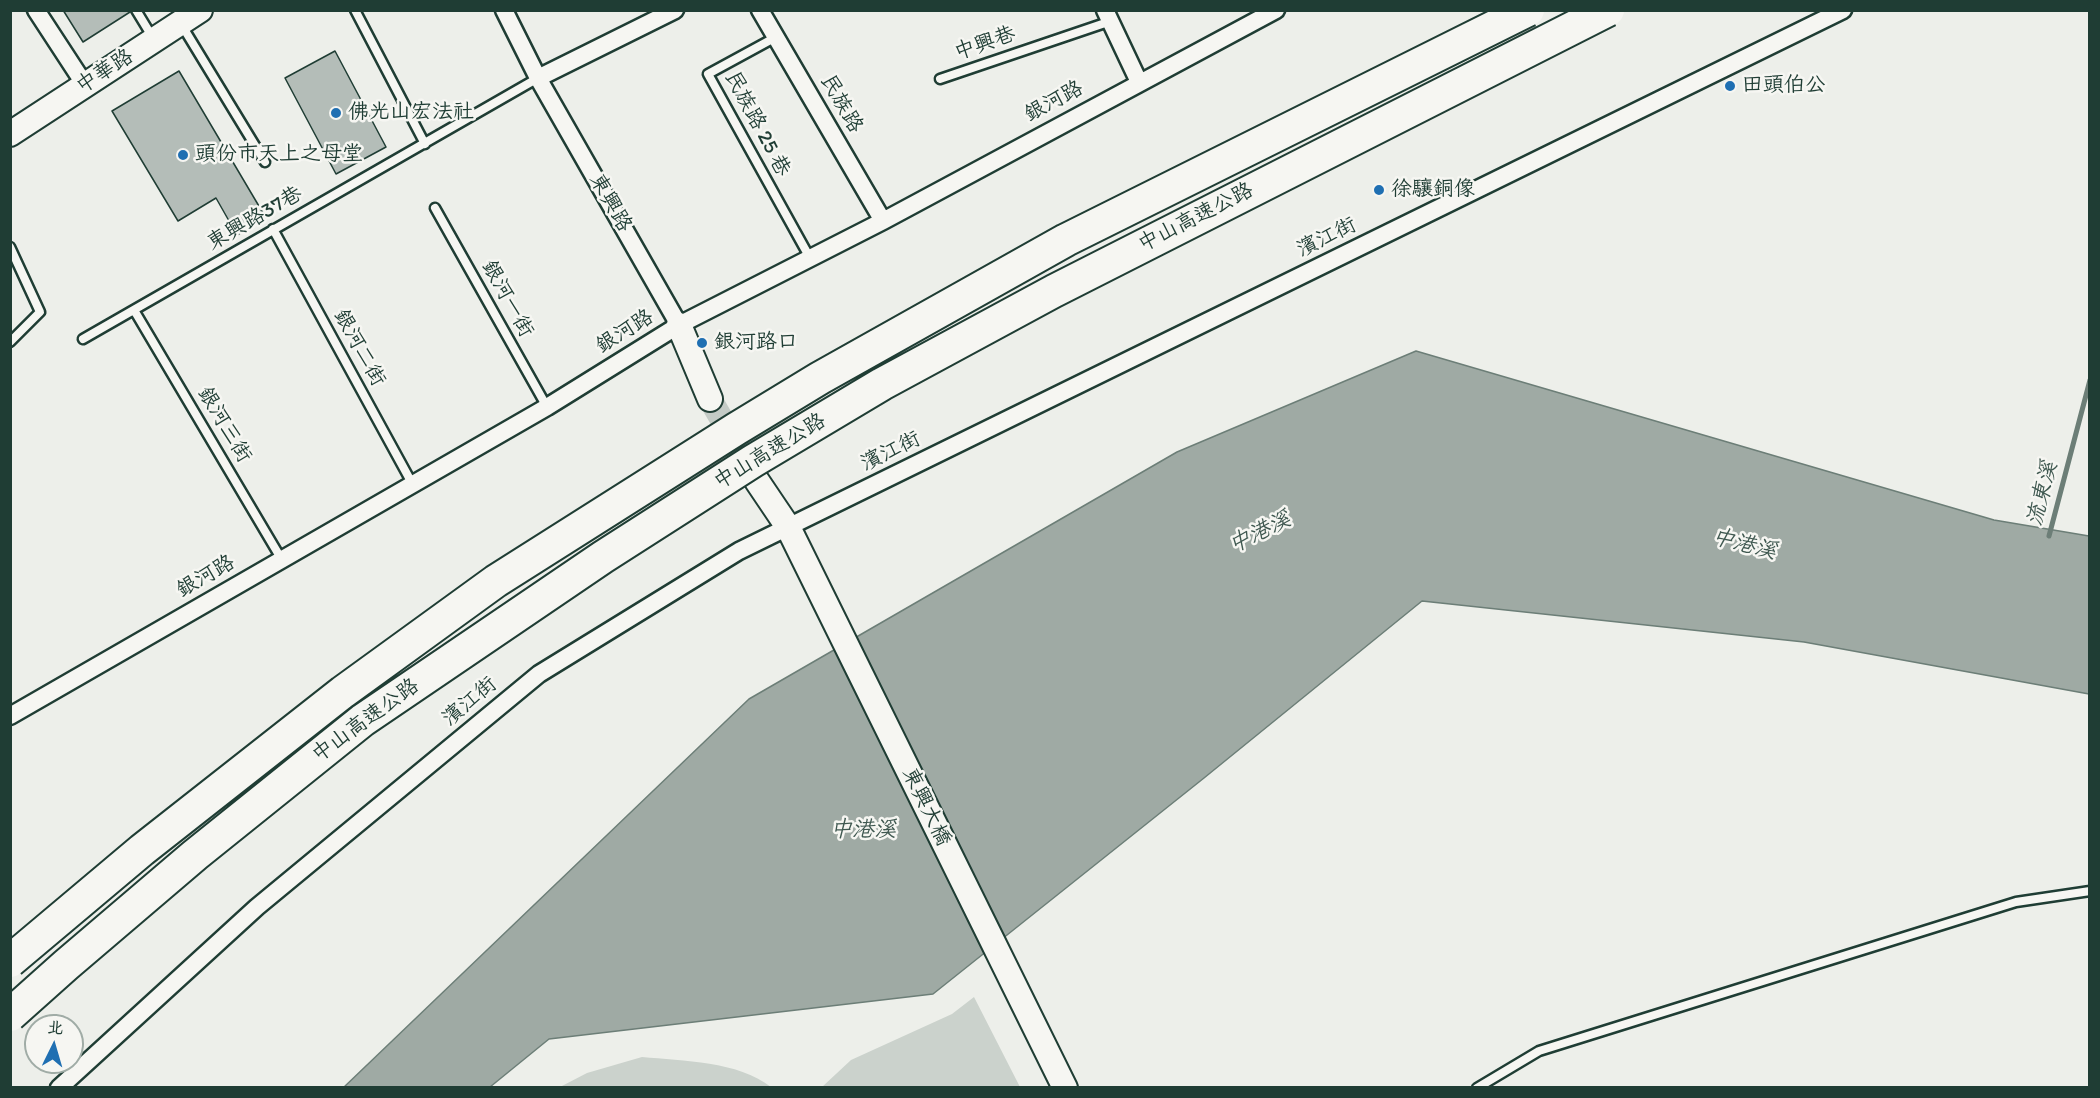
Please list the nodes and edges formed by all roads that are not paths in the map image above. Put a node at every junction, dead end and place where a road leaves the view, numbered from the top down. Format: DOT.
graph roads {
  1 [pos="36,10"];
  2 [pos="136,10"];
  3 [pos="355,10"];
  4 [pos="504,10"];
  5 [pos="675,10"];
  6 [pos="760,10"];
  7 [pos="1276,10"];
  8 [pos="1528,10"];
  9 [pos="1608,10"];
  10 [pos="1843,10"];
  11 [pos="1108,16"];
  12 [pos="190,17"];
  13 [pos="776,37"];
  14 [pos="155,40"];
  15 [pos="538,78"];
  16 [pos="940,79"];
  17 [pos="1139,82"];
  18 [pos="85,85"];
  19 [pos="10,134"];
  20 [pos="425,144"];
  21 [pos="265,162"];
  22 [pos="435,208"];
  23 [pos="883,221"];
  24 [pos="273,229"];
  25 [pos="10,247"];
  26 [pos="810,258"];
  27 [pos="134,310"];
  28 [pos="679,325"];
  29 [pos="83,339"];
  30 [pos="10,342"];
  31 [pos="710,399"];
  32 [pos="547,407"];
  33 [pos="757,481"];
  34 [pos="413,485"];
  35 [pos="788,527"];
  36 [pos="282,560"];
  37 [pos="10,716"];
  38 [pos="2090,891"];
  39 [pos="10,961"];
  40 [pos="10,1015"];
  41 [pos="59,1088"];
  42 [pos="1065,1088"];
  43 [pos="1477,1088"];
  1 -- 18 [label="street"];
  2 -- 14 [label="lane"];
  3 -- 20 [label="lane"];
  4 -- 15 [label="street, 東興路"];
  5 -- 15 [label="street"];
  6 -- 13 [label="street, 民族路"];
  7 -- 17 [label="street, 銀河路"];
  8 -- 39 [label="highway, 中山高速公路, bridge"];
  9 -- 40 [label="highway, 中山高速公路, bridge"];
  10 -- 35 [label="street, 濱江街"];
  11 -- 16 [label="lane, 中興巷"];
  11 -- 17 [label="street"];
  12 -- 14 [label="street, 中華路"];
  12 -- 21 [label="lane"];
  13 -- 23 [label="street, 民族路"];
  13 -- 26 [label="lane, 民族路 25 巷"];
  14 -- 18 [label="street, 中華路"];
  15 -- 20 [label="lane, 東興路37巷"];
  15 -- 28 [label="street, 東興路"];
  17 -- 23 [label="street, 銀河路"];
  18 -- 19 [label="street, 中華路"];
  20 -- 24 [label="lane, 東興路37巷"];
  22 -- 32 [label="lane, 銀河一街"];
  23 -- 26 [label="street, 銀河路"];
  24 -- 27 [label="lane, 東興路37巷"];
  24 -- 34 [label="lane, 銀河二街"];
  25 -- 30 [label="lane"];
  26 -- 28 [label="street, 銀河路"];
  27 -- 29 [label="lane, 東興路37巷"];
  27 -- 36 [label="lane, 銀河三街"];
  28 -- 31 [label="street, 東興路"];
  28 -- 32 [label="street, 銀河路"];
  32 -- 34 [label="street, 銀河路"];
  33 -- 35 [label="street, 東興大橋"];
  34 -- 36 [label="street, 銀河路"];
  35 -- 41 [label="street, 濱江街"];
  35 -- 42 [label="street, 東興大橋"];
  36 -- 37 [label="street, 銀河路"];
  38 -- 43 [label="lane"];
}
